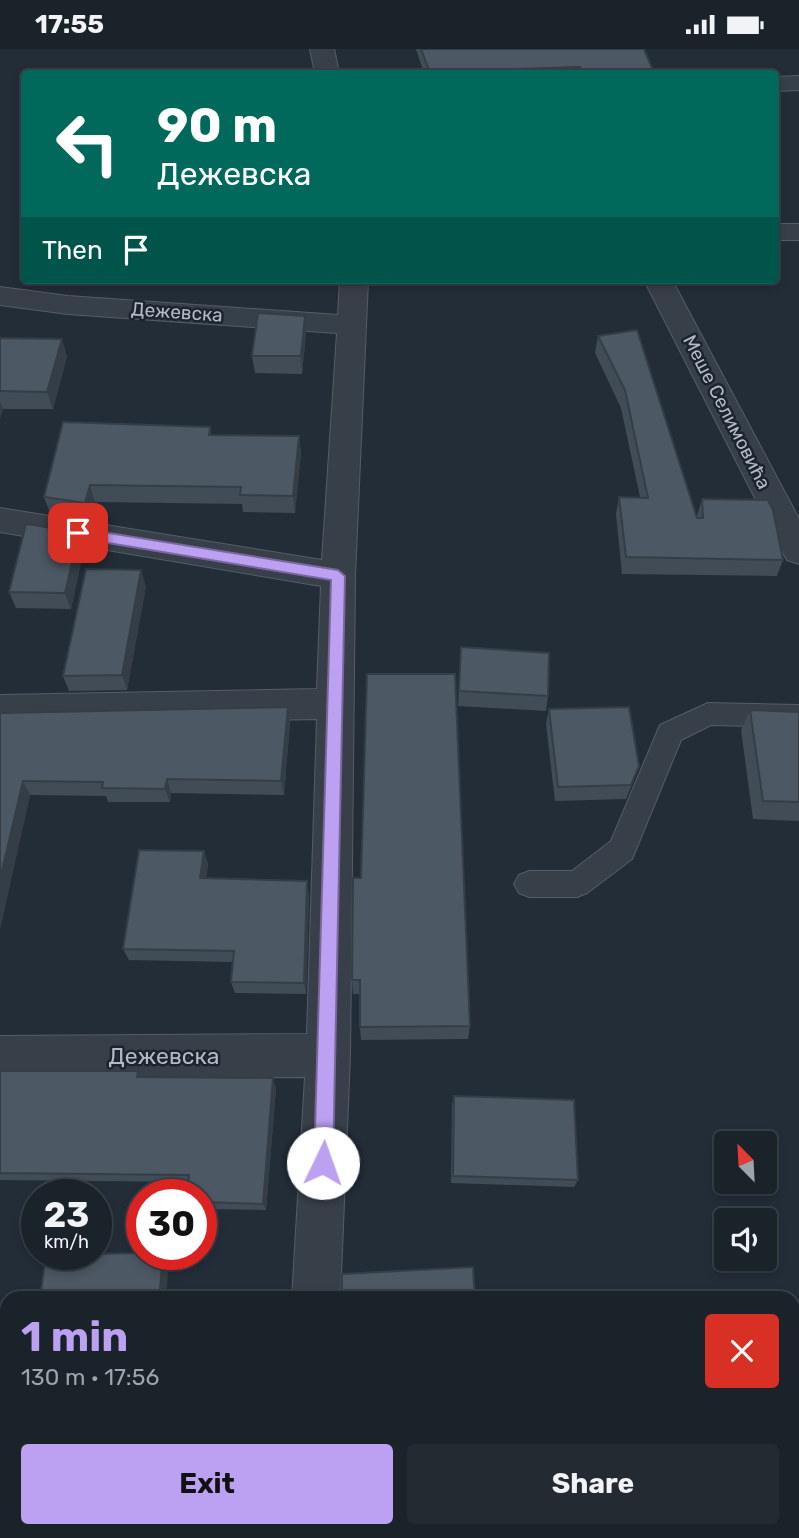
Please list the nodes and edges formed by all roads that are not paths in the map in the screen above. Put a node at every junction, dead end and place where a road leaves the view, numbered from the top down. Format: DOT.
graph roads {
  1 [pos="322,49"];
  2 [pos="326,70"];
  3 [pos="799,83"];
  4 [pos="779,84"];
  5 [pos="779,232"];
  6 [pos="799,232"];
  7 [pos="354,284"];
  8 [pos="660,284"];
  9 [pos="0,296"];
  10 [pos="354,325"];
  11 [pos="0,520"];
  12 [pos="798,547"];
  13 [pos="338,576"];
  14 [pos="333,704"];
  15 [pos="0,710"];
  16 [pos="799,716"];
  17 [pos="530,884"];
  18 [pos="328,1055"];
  19 [pos="0,1057"];
  20 [pos="316,1291"];
  1 -- 2 [label="street"];
  3 -- 4 [label="street"];
  5 -- 6 [label="street"];
  7 -- 10 [label="street"];
  8 -- 12 [label="street, Меше Селимовића"];
  9 -- 10 [label="street, Дежевска"];
  10 -- 13 [label="street"];
  11 -- 13 [label="street"];
  13 -- 14 [label="street"];
  14 -- 15 [label="street"];
  14 -- 18 [label="street"];
  16 -- 17 [label="lane"];
  18 -- 19 [label="street, Дежевска"];
  18 -- 20 [label="street"];
}
